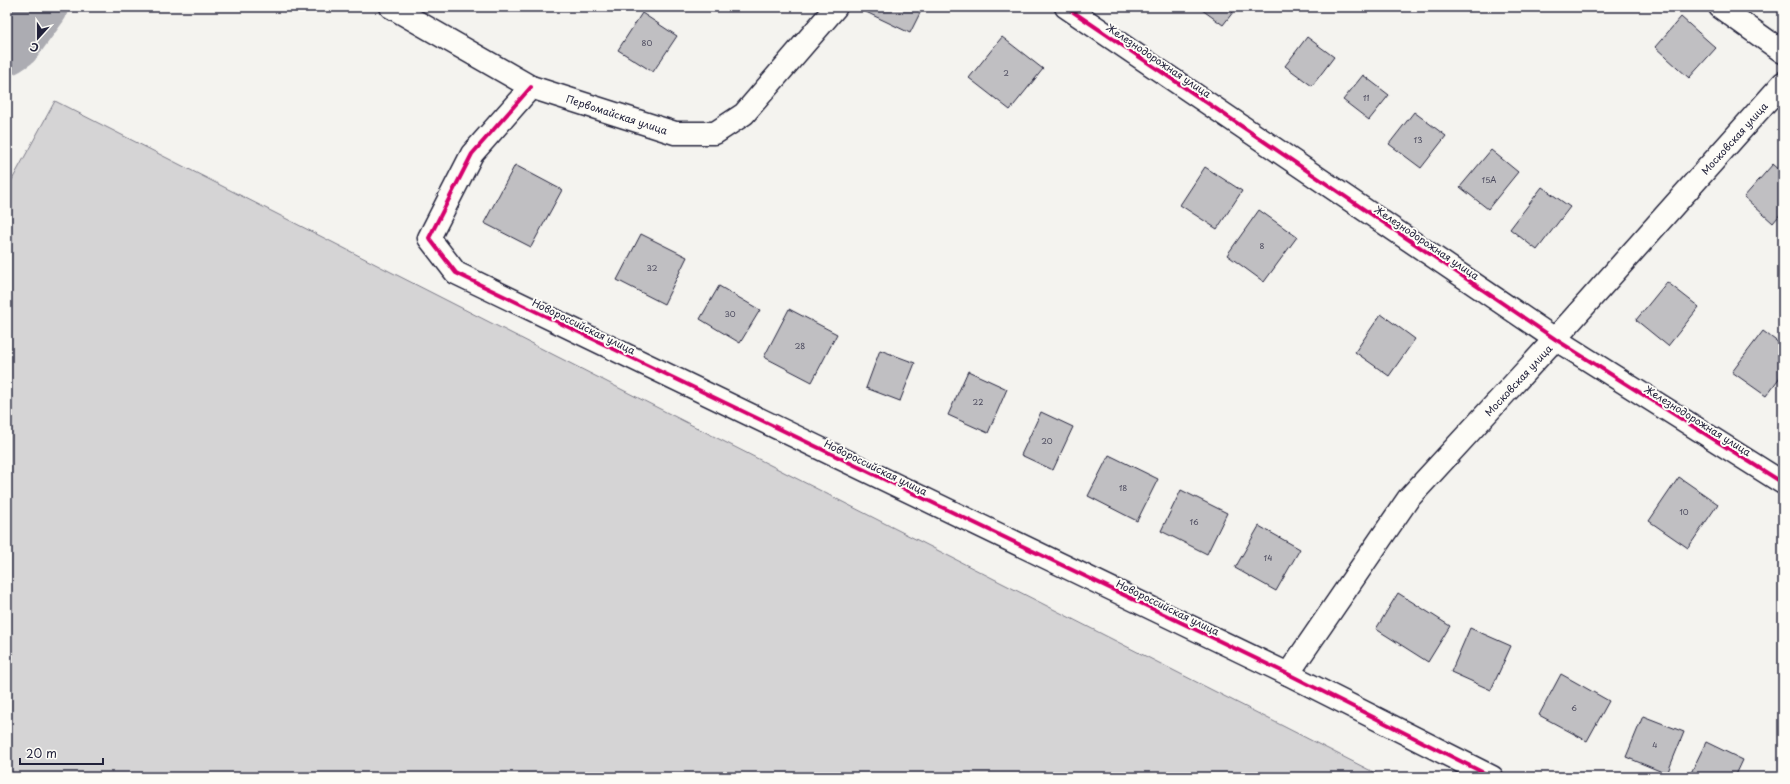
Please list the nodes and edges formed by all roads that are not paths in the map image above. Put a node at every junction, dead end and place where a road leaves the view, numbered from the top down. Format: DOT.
graph roads {
  1 [pos="391,7"];
  2 [pos="836,7"];
  3 [pos="1066,7"];
  4 [pos="1720,7"];
  5 [pos="1783,52"];
  6 [pos="1783,82"];
  7 [pos="531,86"];
  8 [pos="1555,339"];
  9 [pos="1783,483"];
  10 [pos="1288,674"];
  11 [pos="1492,777"];
  1 -- 7 [label="street, Первомайская улица"];
  2 -- 7 [label="street, Первомайская улица"];
  3 -- 8 [label="street, Железнодорожная улица"];
  4 -- 5 [label="street"];
  6 -- 8 [label="street, Московская улица"];
  7 -- 10 [label="street, Новороссийская улица"];
  8 -- 9 [label="street, Железнодорожная улица"];
  8 -- 10 [label="street, Московская улица"];
  10 -- 11 [label="street, Новороссийская улица"];
}
